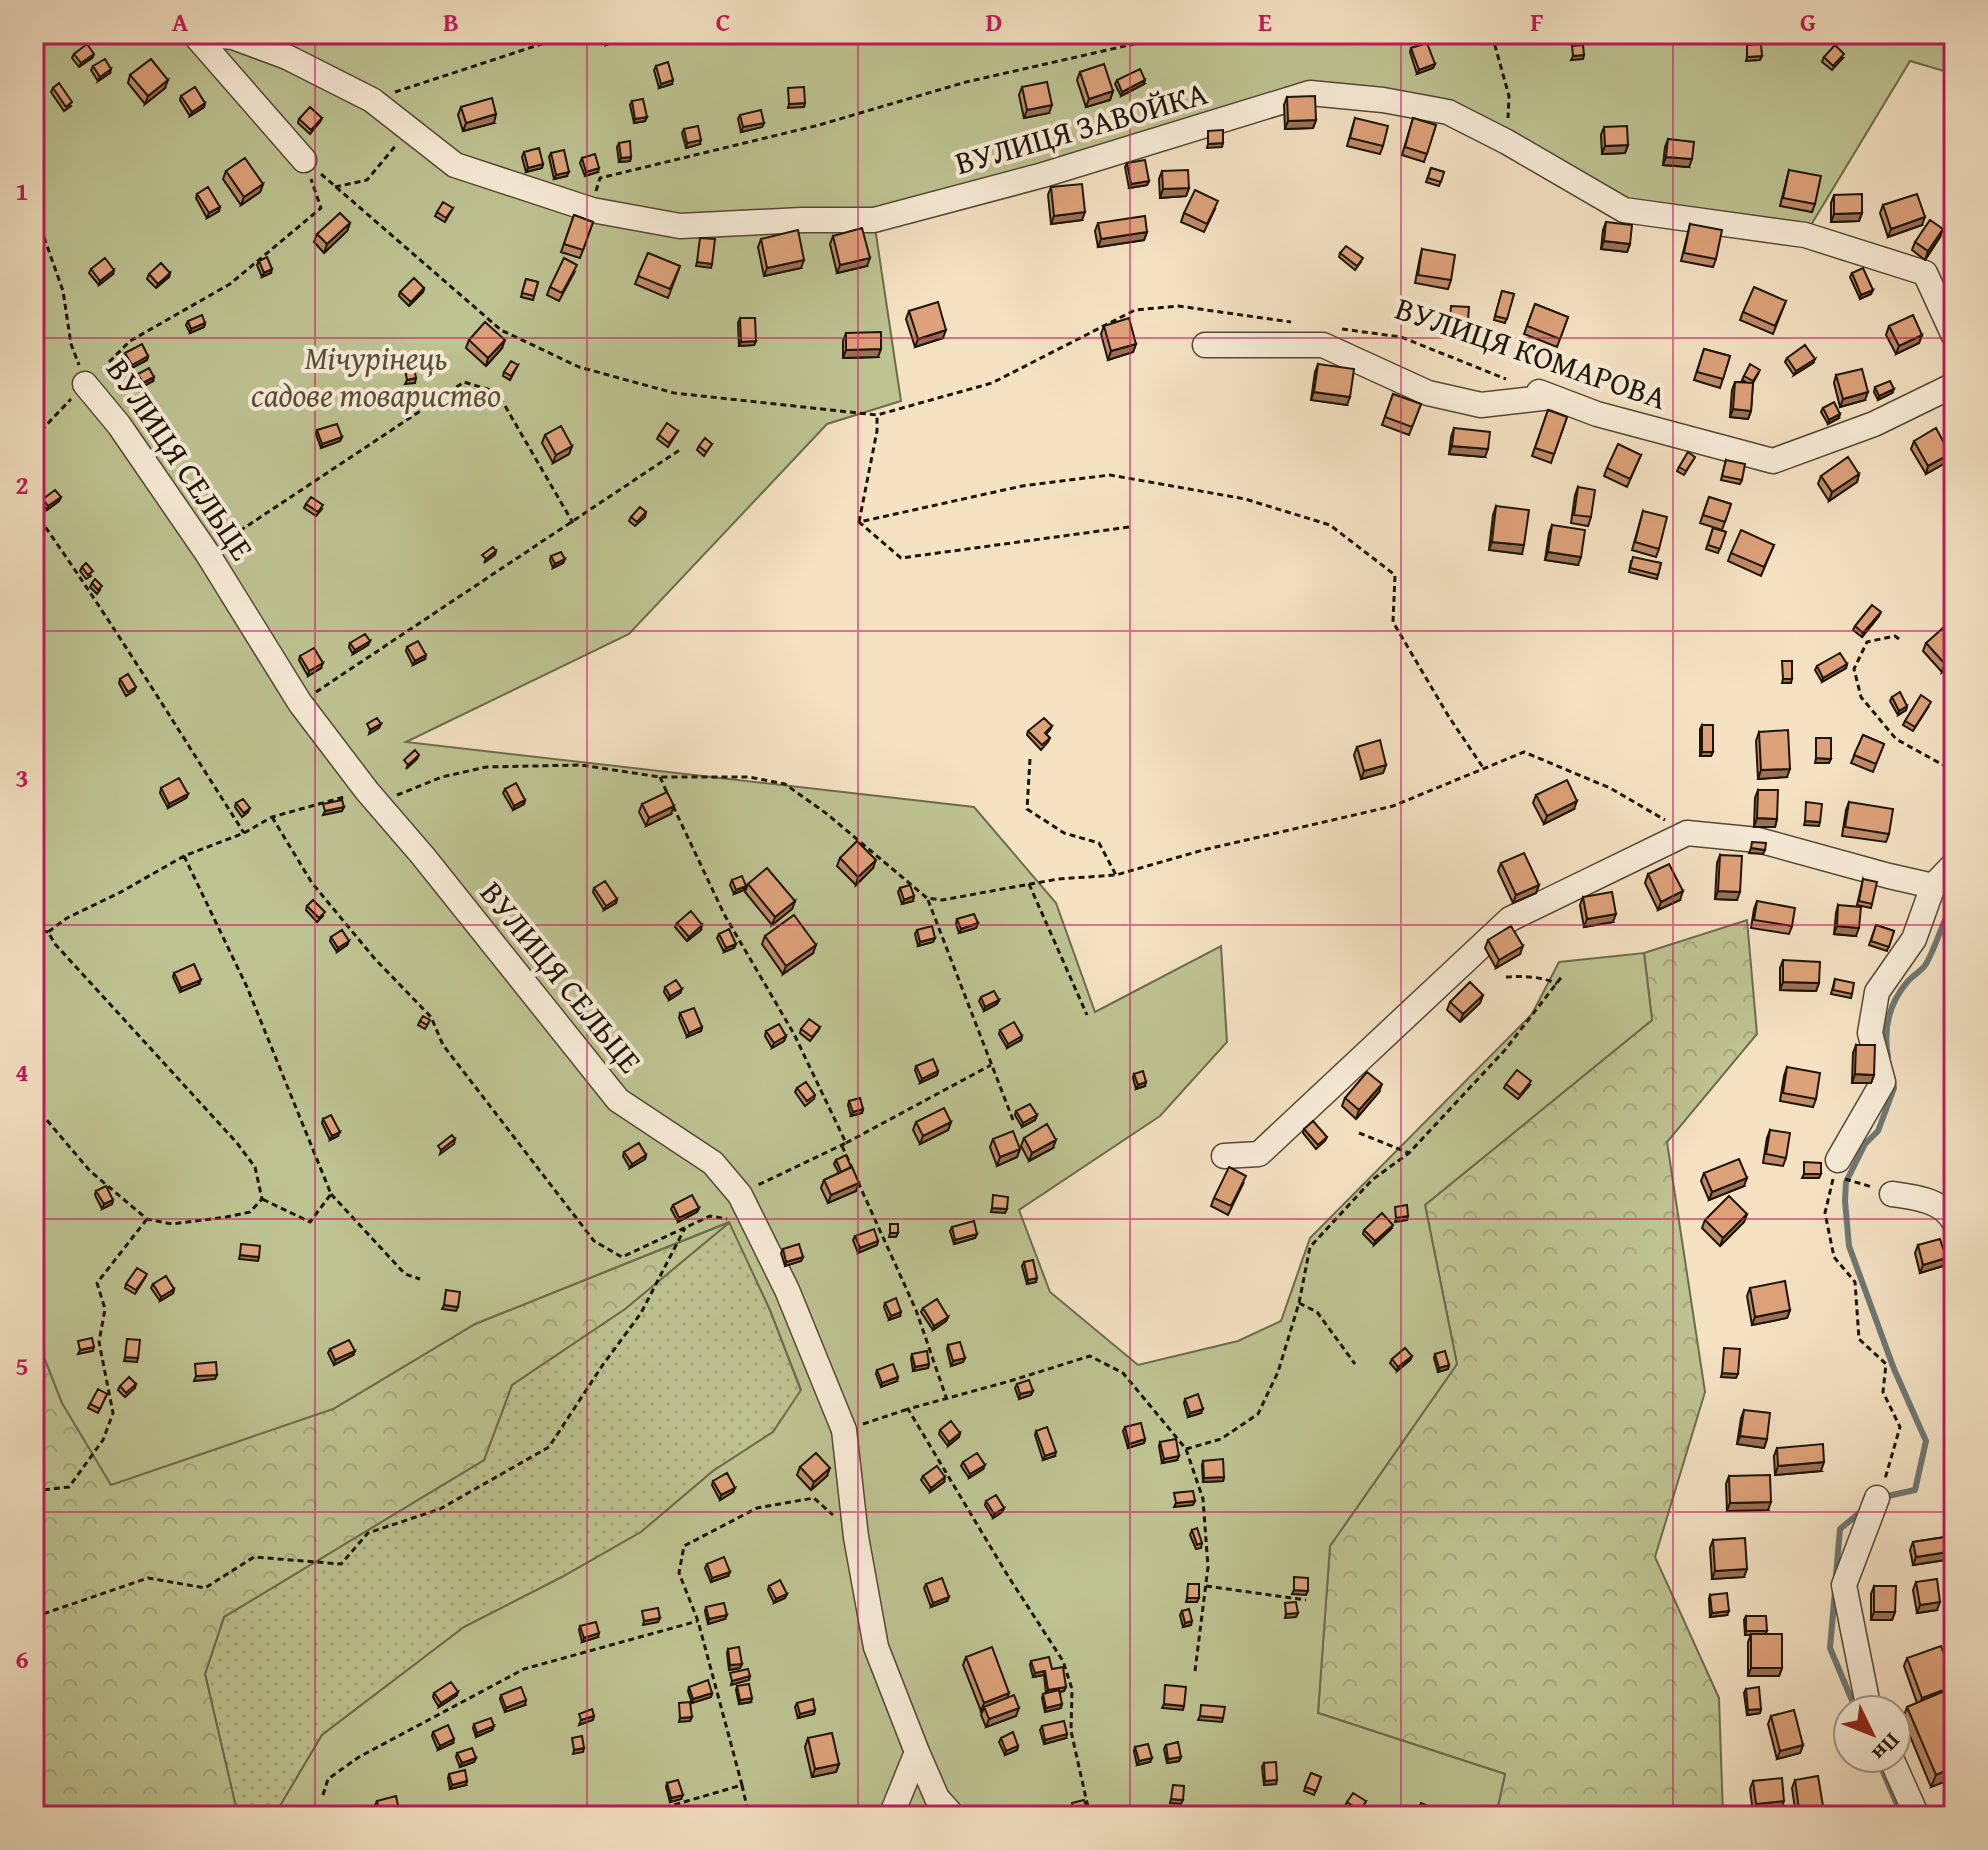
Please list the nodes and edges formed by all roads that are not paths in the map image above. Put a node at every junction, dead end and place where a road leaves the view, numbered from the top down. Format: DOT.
graph roads {
  1 [pos="195,34"];
  2 [pos="304,160"];
  3 [pos="1954,336"];
  4 [pos="1205,345"];
  5 [pos="85,384"];
  6 [pos="1954,385"];
  7 [pos="1954,864"];
  8 [pos="1933,886"];
  9 [pos="1224,1156"];
  10 [pos="1839,1169"];
  11 [pos="1892,1194"];
  12 [pos="1954,1222"];
  13 [pos="1877,1498"];
  14 [pos="1866,1694"];
  15 [pos="917,1752"];
  16 [pos="1898,1774"];
  17 [pos="891,1816"];
  18 [pos="953,1816"];
  19 [pos="1917,1816"];
  1 -- 2 [label="street"];
  1 -- 3 [label="street, ВУЛИЦЯ ЗАВОЙКА"];
  4 -- 6 [label="street, ВУЛИЦЯ КОМАРОВА"];
  5 -- 15 [label="street, ВУЛИЦЯ СЕЛЬЦЕ"];
  7 -- 8 [label="street"];
  8 -- 9 [label="street"];
  8 -- 10 [label="street"];
  11 -- 12 [label="street"];
  13 -- 14 [label="street"];
  15 -- 17 [label="street"];
  15 -- 18 [label="street, ВУЛИЦЯ СЕЛЬЦЕ"];
  16 -- 19 [label="street"];
}
